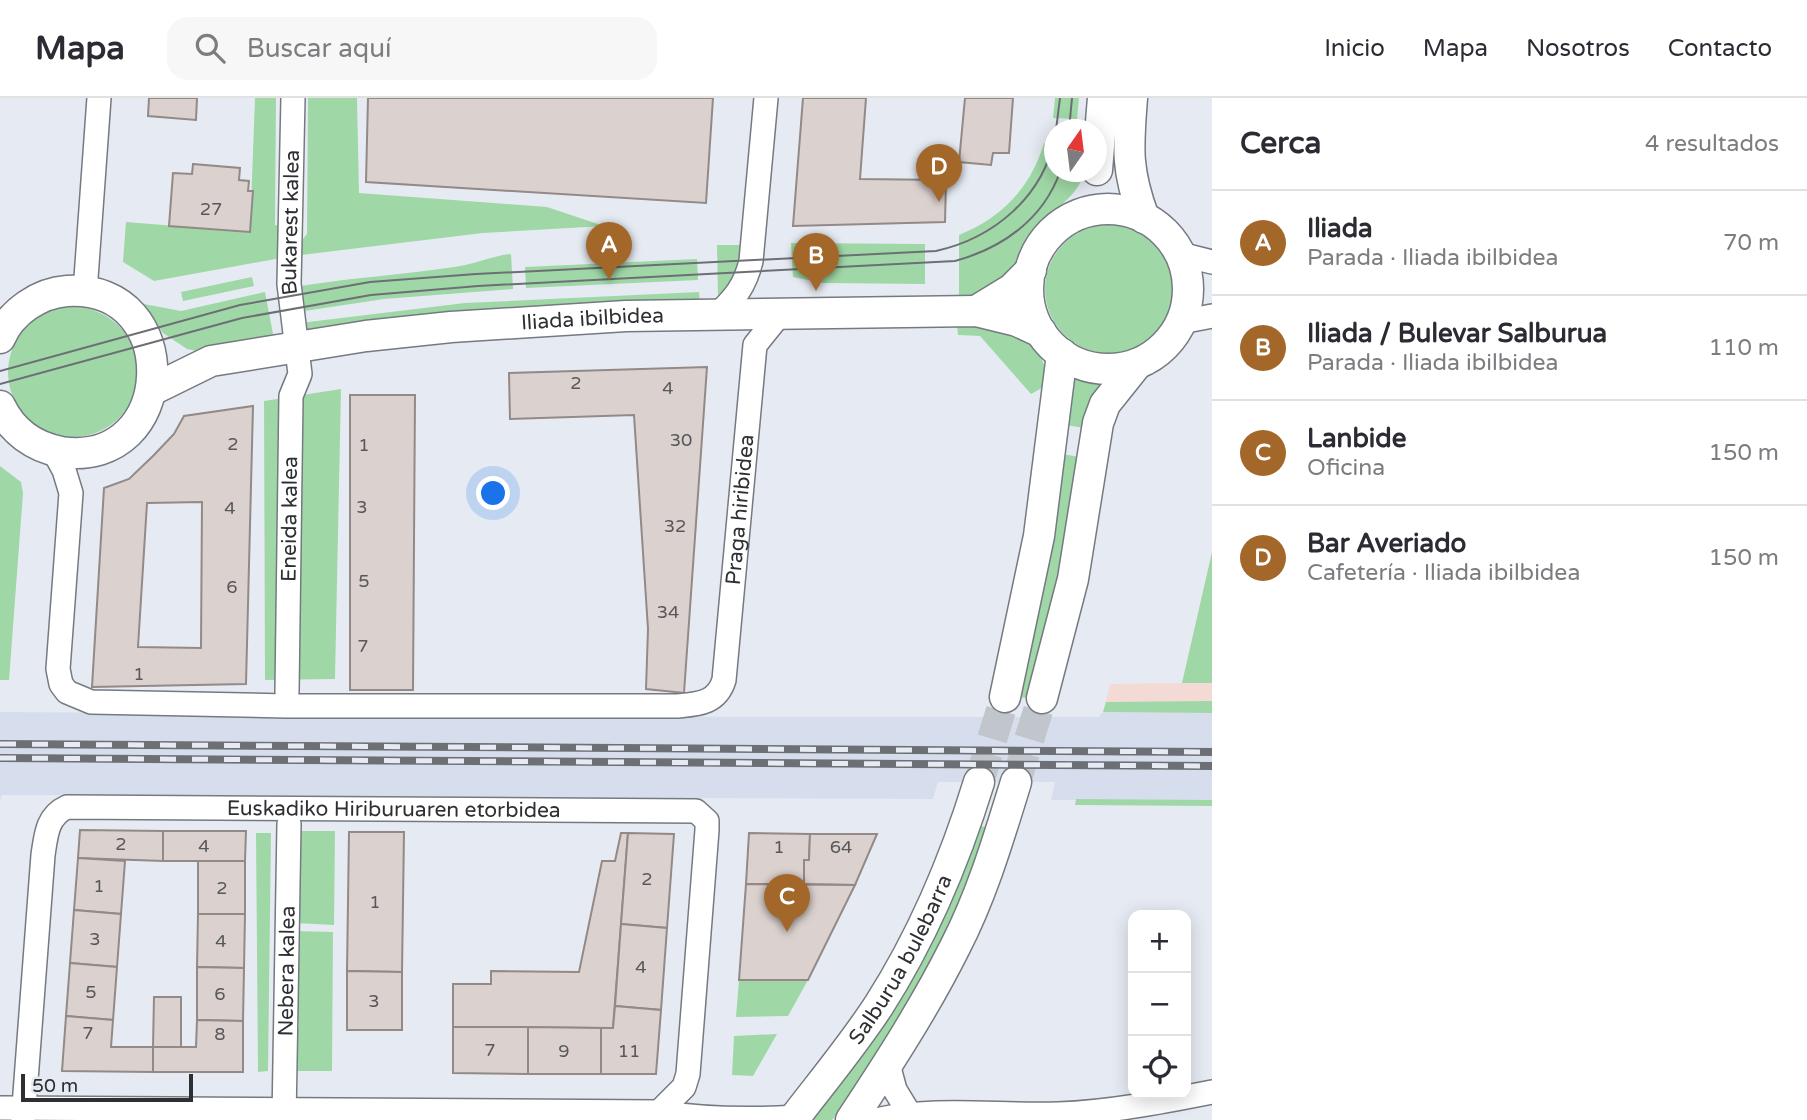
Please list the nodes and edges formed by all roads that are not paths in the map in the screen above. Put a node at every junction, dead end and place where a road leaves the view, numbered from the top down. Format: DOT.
graph roads {
  1 [pos="99,98"];
  2 [pos="293,98"];
  3 [pos="766,98"];
  4 [pos="1103,98"];
  5 [pos="1132,98"];
  6 [pos="1101,119"];
  7 [pos="1093,182"];
  8 [pos="1084,213"];
  9 [pos="1144,218"];
  10 [pos="1180,254"];
  11 [pos="1212,262"];
  12 [pos="1031,270"];
  13 [pos="85,292"];
  14 [pos="976,311"];
  15 [pos="780,314"];
  16 [pos="717,315"];
  17 [pos="1212,316"];
  18 [pos="1181,322"];
  19 [pos="144,331"];
  20 [pos="1041,332"];
  21 [pos="0,338"];
  22 [pos="296,346"];
  23 [pos="1062,354"];
  24 [pos="211,361"];
  25 [pos="1137,364"];
  26 [pos="152,390"];
  27 [pos="5,420"];
  28 [pos="53,450"];
  29 [pos="287,692"];
  30 [pos="1005,697"];
  31 [pos="1042,698"];
  32 [pos="979,782"];
  33 [pos="1016,782"];
  34 [pos="289,824"];
  35 [pos="888,1064"];
  36 [pos="1212,1092"];
  37 [pos="0,1108"];
  38 [pos="659,1112"];
  39 [pos="909,1113"];
  40 [pos="23,1114"];
  41 [pos="284,1115"];
  42 [pos="794,1118"];
  43 [pos="851,1120"];
  44 [pos="877,1120"];
  1 -- 13 [label="street"];
  2 -- 22 [label="street, Bukarest kalea"];
  3 -- 16 [label="street"];
  4 -- 6 [label="main road"];
  5 -- 9 [label="main road"];
  7 -- 8 [label="main road"];
  8 -- 9 [label="main road"];
  8 -- 12 [label="main road"];
  9 -- 10 [label="main road"];
  10 -- 11 [label="street"];
  10 -- 18 [label="main road"];
  12 -- 14 [label="main road"];
  12 -- 20 [label="main road"];
  13 -- 19 [label="main road, Iliada ibilbidea"];
  13 -- 21 [label="main road"];
  14 -- 15 [label="main road, Iliada ibilbidea"];
  14 -- 20 [label="main road, Iliada ibilbidea"];
  15 -- 16 [label="main road, Iliada ibilbidea"];
  15 -- 28 [label="street, Praga hiribidea"];
  16 -- 22 [label="main road, Iliada ibilbidea"];
  17 -- 18 [label="street"];
  18 -- 25 [label="main road"];
  19 -- 24 [label="main road, Iliada ibilbidea"];
  19 -- 26 [label="main road"];
  20 -- 23 [label="main road"];
  22 -- 24 [label="main road, Iliada ibilbidea"];
  22 -- 29 [label="street, Eneida kalea"];
  23 -- 25 [label="main road"];
  23 -- 30 [label="main road"];
  24 -- 26 [label="main road, Iliada ibilbidea"];
  25 -- 31 [label="main road"];
  26 -- 28 [label="main road"];
  27 -- 28 [label="main road"];
  32 -- 42 [label="main road, Salburua bulebarra"];
  33 -- 35 [label="main road, Salburua bulebarra"];
  34 -- 41 [label="street, Nebera kalea"];
  35 -- 39 [label="street"];
  35 -- 43 [label="main road, Salburua bulebarra"];
  36 -- 39 [label="street"];
  37 -- 40 [label="street"];
  38 -- 40 [label="street, Euskadiko Hiriburuaren etorbidea"];
  38 -- 41 [label="street"];
  38 -- 42 [label="street"];
  39 -- 44 [label="street"];
  40 -- 41 [label="street"];
}
